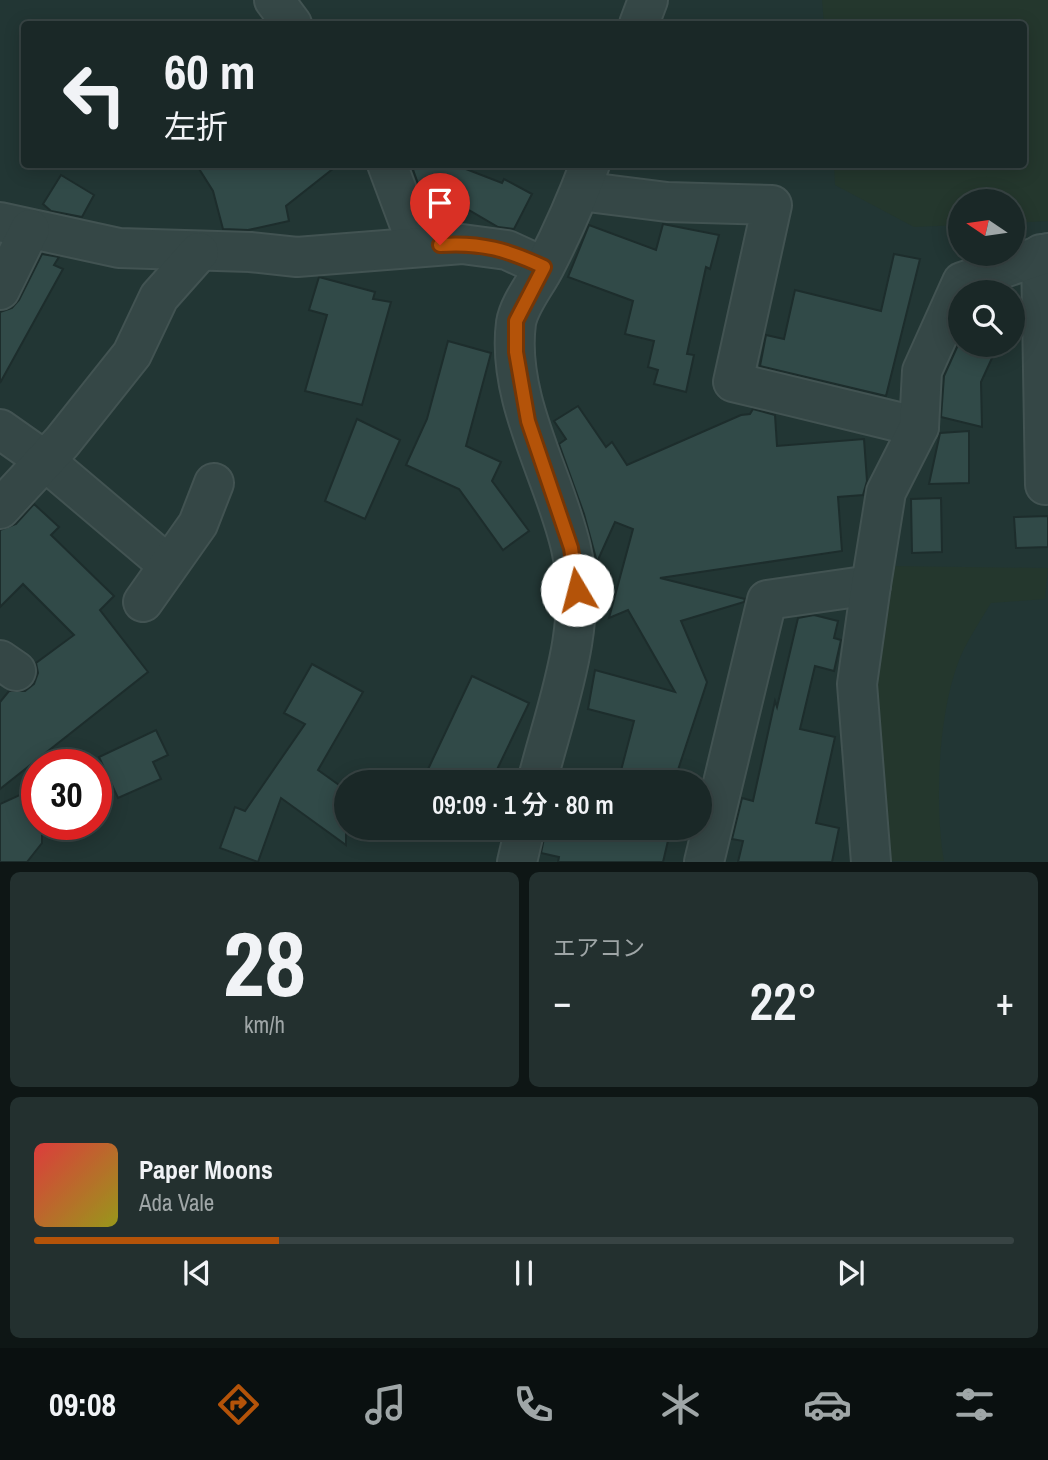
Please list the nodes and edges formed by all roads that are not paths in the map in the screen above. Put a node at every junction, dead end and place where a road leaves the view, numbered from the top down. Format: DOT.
graph roads {
  1 [pos="274,0"];
  2 [pos="648,0"];
  3 [pos="290,21"];
  4 [pos="640,21"];
  5 [pos="388,168"];
  6 [pos="585,178"];
  7 [pos="15,226"];
  8 [pos="418,247"];
  9 [pos="199,252"];
  10 [pos="1044,254"];
  11 [pos="544,267"];
  12 [pos="0,290"];
  13 [pos="919,428"];
  14 [pos="0,429"];
  15 [pos="44,460"];
  16 [pos="214,483"];
  17 [pos="1045,485"];
  18 [pos="0,509"];
  19 [pos="168,565"];
  20 [pos="871,584"];
  21 [pos="143,602"];
  22 [pos="540,770"];
  23 [pos="523,840"];
  24 [pos="517,862"];
  25 [pos="704,862"];
  26 [pos="871,862"];
  1 -- 3 [label="street"];
  2 -- 4 [label="street"];
  5 -- 8 [label="street"];
  6 -- 11 [label="street"];
  6 -- 13 [label="street"];
  7 -- 9 [label="street"];
  7 -- 12 [label="street"];
  8 -- 9 [label="street"];
  8 -- 11 [label="street"];
  9 -- 15 [label="street"];
  10 -- 13 [label="street"];
  10 -- 17 [label="street"];
  11 -- 22 [label="street"];
  13 -- 20 [label="street"];
  14 -- 15 [label="street"];
  15 -- 18 [label="street"];
  15 -- 19 [label="street"];
  16 -- 19 [label="street"];
  19 -- 21 [label="street"];
  20 -- 25 [label="street"];
  20 -- 26 [label="street"];
  23 -- 24 [label="street"];
}
